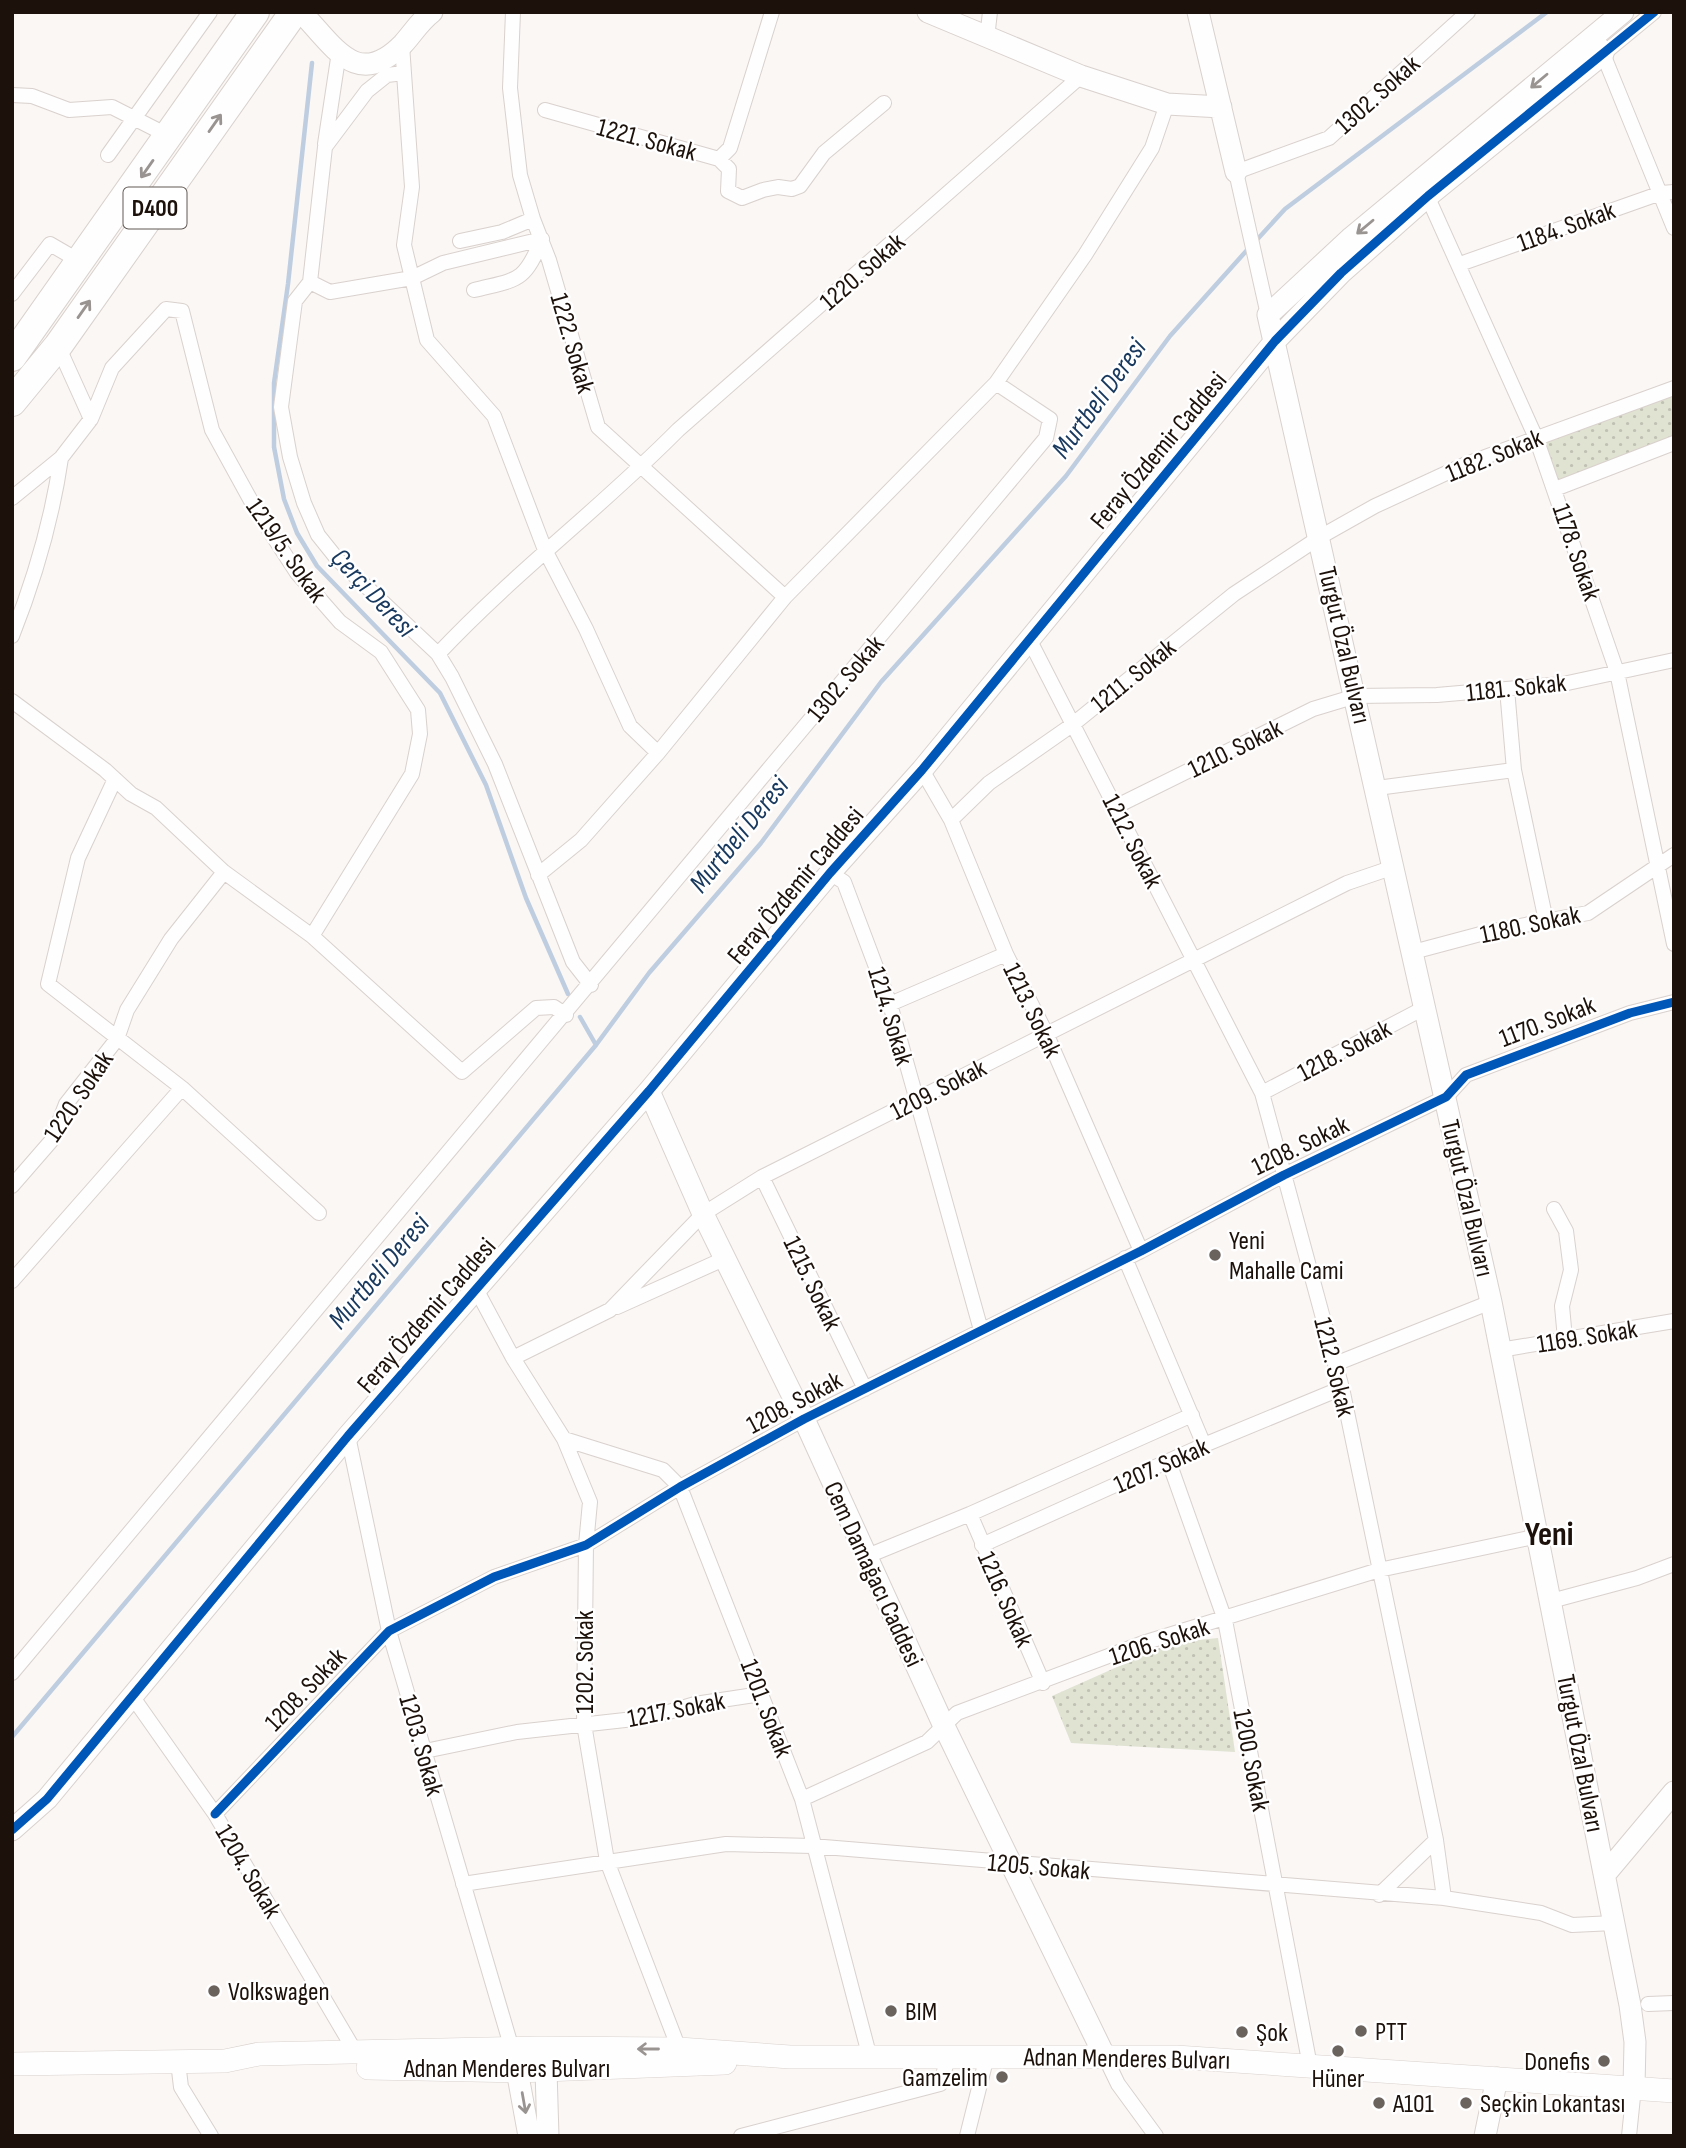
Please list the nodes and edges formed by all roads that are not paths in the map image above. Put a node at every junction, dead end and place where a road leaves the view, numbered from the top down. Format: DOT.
graph roads {
  1 [pos="210,12"];
  2 [pos="294,12"];
  3 [pos="301,12"];
  4 [pos="432,12"];
  5 [pos="513,12"];
  6 [pos="772,12"];
  7 [pos="928,12"];
  8 [pos="990,12"];
  9 [pos="1198,12"];
  10 [pos="1468,12"];
  11 [pos="1623,12"];
  12 [pos="1654,12"];
  13 [pos="249,14"];
  14 [pos="987,38"];
  15 [pos="402,45"];
  16 [pos="1597,46"];
  17 [pos="339,52"];
  18 [pos="404,73"];
  19 [pos="1081,76"];
  20 [pos="12,95"];
  21 [pos="884,103"];
  22 [pos="1167,104"];
  23 [pos="1221,107"];
  24 [pos="545,110"];
  25 [pos="134,118"];
  26 [pos="170,137"];
  27 [pos="325,147"];
  28 [pos="108,155"];
  29 [pos="719,159"];
  30 [pos="1236,172"];
  31 [pos="1423,188"];
  32 [pos="1667,192"];
  33 [pos="533,219"];
  34 [pos="1674,228"];
  35 [pos="542,239"];
  36 [pos="460,241"];
  37 [pos="81,262"];
  38 [pos="1460,264"];
  39 [pos="412,278"];
  40 [pos="310,282"];
  41 [pos="474,290"];
  42 [pos="12,294"];
  43 [pos="1268,315"];
  44 [pos="1275,341"];
  45 [pos="58,345"];
  46 [pos="12,357"];
  47 [pos="996,383"];
  48 [pos="1674,388"];
  49 [pos="12,402"];
  50 [pos="91,419"];
  51 [pos="1536,438"];
  52 [pos="1674,443"];
  53 [pos="61,458"];
  54 [pos="643,465"];
  55 [pos="1555,489"];
  56 [pos="12,498"];
  57 [pos="1321,537"];
  58 [pos="545,550"];
  59 [pos="785,597"];
  60 [pos="12,636"];
  61 [pos="1029,639"];
  62 [pos="438,654"];
  63 [pos="1674,660"];
  64 [pos="1617,672"];
  65 [pos="1507,689"];
  66 [pos="1356,696"];
  67 [pos="12,701"];
  68 [pos="1072,725"];
  69 [pos="658,753"];
  70 [pos="1514,770"];
  71 [pos="922,771"];
  72 [pos="115,779"];
  73 [pos="1377,788"];
  74 [pos="1117,806"];
  75 [pos="951,820"];
  76 [pos="1674,855"];
  77 [pos="1659,863"];
  78 [pos="1394,867"];
  79 [pos="224,872"];
  80 [pos="830,873"];
  81 [pos="538,875"];
  82 [pos="1546,921"];
  83 [pos="312,936"];
  84 [pos="1674,944"];
  85 [pos="1413,952"];
  86 [pos="1006,954"];
  87 [pos="1194,960"];
  88 [pos="591,985"];
  89 [pos="1674,1002"];
  90 [pos="890,1004"];
  91 [pos="1426,1007"];
  92 [pos="566,1015"];
  93 [pos="1046,1033"];
  94 [pos="117,1039"];
  95 [pos="182,1088"];
  96 [pos="649,1091"];
  97 [pos="1262,1093"];
  98 [pos="1446,1097"];
  99 [pos="917,1101"];
  100 [pos="1284,1175"];
  101 [pos="762,1177"];
  102 [pos="12,1185"];
  103 [pos="1553,1209"];
  104 [pos="319,1213"];
  105 [pos="703,1214"];
  106 [pos="1141,1251"];
  107 [pos="726,1258"];
  108 [pos="1125,1258"];
  109 [pos="12,1281"];
  110 [pos="476,1289"];
  111 [pos="1492,1302"];
  112 [pos="610,1310"];
  113 [pos="1674,1321"];
  114 [pos="981,1329"];
  115 [pos="1565,1339"];
  116 [pos="1500,1350"];
  117 [pos="513,1358"];
  118 [pos="1335,1364"];
  119 [pos="1342,1388"];
  120 [pos="864,1389"];
  121 [pos="1192,1415"];
  122 [pos="804,1419"];
  123 [pos="348,1436"];
  124 [pos="564,1439"];
  125 [pos="1204,1445"];
  126 [pos="1169,1462"];
  127 [pos="680,1487"];
  128 [pos="970,1514"];
  129 [pos="1538,1536"];
  130 [pos="586,1545"];
  131 [pos="982,1545"];
  132 [pos="865,1557"];
  133 [pos="1674,1564"];
  134 [pos="1379,1570"];
  135 [pos="1551,1601"];
  136 [pos="1225,1620"];
  137 [pos="389,1632"];
  138 [pos="12,1673"];
  139 [pos="1043,1683"];
  140 [pos="761,1694"];
  141 [pos="132,1696"];
  142 [pos="584,1724"];
  143 [pos="943,1724"];
  144 [pos="425,1751"];
  145 [pos="1674,1792"];
  146 [pos="802,1799"];
  147 [pos="215,1814"];
  148 [pos="12,1830"];
  149 [pos="1436,1840"];
  150 [pos="812,1846"];
  151 [pos="607,1861"];
  152 [pos="1010,1863"];
  153 [pos="1606,1873"];
  154 [pos="463,1884"];
  155 [pos="1277,1886"];
  156 [pos="1379,1895"];
  157 [pos="1444,1899"];
  158 [pos="1614,1923"];
  159 [pos="1674,2003"];
  160 [pos="1648,2004"];
  161 [pos="539,2048"];
  162 [pos="679,2049"];
  163 [pos="356,2053"];
  164 [pos="1104,2055"];
  165 [pos="948,2056"];
  166 [pos="987,2056"];
  167 [pos="790,2057"];
  168 [pos="870,2058"];
  169 [pos="515,2060"];
  170 [pos="225,2061"];
  171 [pos="177,2062"];
  172 [pos="1310,2066"];
  173 [pos="12,2067"];
  174 [pos="546,2070"];
  175 [pos="1497,2078"];
  176 [pos="1634,2087"];
  177 [pos="1674,2091"];
  178 [pos="211,2136"];
  179 [pos="529,2136"];
  180 [pos="548,2136"];
  181 [pos="741,2136"];
  182 [pos="967,2136"];
  183 [pos="1156,2136"];
  184 [pos="1485,2136"];
  185 [pos="1629,2136"];
  1 -- 25 [label="street"];
  45 -- 2 [label="highway, D400, one-way"];
  3 -- 17 [label="street"];
  4 -- 15 [label="street"];
  5 -- 33 [label="street, 1222. Sokak"];
  6 -- 29 [label="street, 1221. Sokak"];
  7 -- 14 [label="street"];
  8 -- 14 [label="street"];
  9 -- 23 [label="street"];
  10 -- 30 [label="street, 1302. Sokak"];
  11 -- 16 [label="street"];
  12 -- 16 [label="street"];
  13 -- 26 [label="highway, D400"];
  14 -- 19 [label="street"];
  15 -- 17 [label="street"];
  15 -- 18 [label="street"];
  16 -- 31 [label="street"];
  16 -- 32 [label="street"];
  17 -- 27 [label="street"];
  18 -- 27 [label="street"];
  18 -- 39 [label="street"];
  19 -- 22 [label="street"];
  19 -- 54 [label="street, 1220. Sokak"];
  20 -- 25 [label="street"];
  21 -- 29 [label="street"];
  22 -- 23 [label="street"];
  22 -- 47 [label="street"];
  23 -- 30 [label="street"];
  24 -- 29 [label="street, 1221. Sokak"];
  25 -- 26 [label="street"];
  25 -- 28 [label="street"];
  26 -- 37 [label="highway, D400, one-way"];
  27 -- 40 [label="street"];
  30 -- 43 [label="street"];
  31 -- 38 [label="street, 1178. Sokak"];
  31 -- 43 [label="street, one-way"];
  31 -- 44 [label="street, Feray Özdemir Caddesi"];
  32 -- 34 [label="street"];
  32 -- 38 [label="street, 1184. Sokak"];
  33 -- 35 [label="street, 1222. Sokak"];
  33 -- 36 [label="street"];
  35 -- 39 [label="street"];
  35 -- 41 [label="street"];
  35 -- 54 [label="street, 1222. Sokak"];
  37 -- 42 [label="street"];
  37 -- 46 [label="highway, D400"];
  38 -- 51 [label="street, 1178. Sokak"];
  39 -- 40 [label="street"];
  39 -- 58 [label="street"];
  40 -- 62 [label="street"];
  43 -- 44 [label="street, Turgut Özal Bulvarı"];
  44 -- 57 [label="street, Turgut Özal Bulvarı"];
  44 -- 61 [label="street, Feray Özdemir Caddesi"];
  45 -- 49 [label="highway, D400"];
  45 -- 50 [label="street"];
  47 -- 59 [label="street"];
  47 -- 88 [label="street, 1302. Sokak"];
  48 -- 51 [label="street, 1182. Sokak"];
  50 -- 53 [label="street, 1219/5. Sokak"];
  50 -- 83 [label="street, 1219/5. Sokak"];
  51 -- 55 [label="street, 1178. Sokak"];
  51 -- 57 [label="street, 1182. Sokak"];
  52 -- 55 [label="street"];
  53 -- 56 [label="street, 1219/5. Sokak"];
  53 -- 60 [label="street"];
  54 -- 58 [label="street, 1220. Sokak"];
  54 -- 59 [label="street, 1222. Sokak"];
  55 -- 64 [label="street, 1178. Sokak"];
  57 -- 66 [label="street, Turgut Özal Bulvarı"];
  57 -- 68 [label="street, 1211. Sokak"];
  58 -- 62 [label="street, 1220. Sokak"];
  58 -- 69 [label="street"];
  59 -- 69 [label="street"];
  61 -- 68 [label="street, 1212. Sokak"];
  61 -- 71 [label="street, Feray Özdemir Caddesi"];
  62 -- 81 [label="street"];
  63 -- 64 [label="street, 1181. Sokak"];
  64 -- 65 [label="street, 1181. Sokak"];
  64 -- 77 [label="street, 1178. Sokak"];
  65 -- 66 [label="street, 1181. Sokak"];
  65 -- 70 [label="street"];
  66 -- 73 [label="street, Turgut Özal Bulvarı"];
  66 -- 74 [label="street, 1210. Sokak"];
  67 -- 72 [label="street"];
  68 -- 74 [label="street, 1212. Sokak"];
  68 -- 75 [label="street, 1211. Sokak"];
  69 -- 81 [label="street"];
  70 -- 73 [label="street"];
  70 -- 82 [label="street"];
  71 -- 75 [label="street, 1213. Sokak"];
  71 -- 80 [label="street, Feray Özdemir Caddesi"];
  72 -- 79 [label="street"];
  72 -- 94 [label="street"];
  73 -- 78 [label="street, Turgut Özal Bulvarı"];
  74 -- 87 [label="street, 1212. Sokak"];
  75 -- 86 [label="street, 1213. Sokak"];
  76 -- 77 [label="street, 1180. Sokak"];
  77 -- 82 [label="street, 1180. Sokak"];
  77 -- 84 [label="street, 1178. Sokak"];
  78 -- 85 [label="street, Turgut Özal Bulvarı"];
  78 -- 87 [label="street, 1209. Sokak"];
  79 -- 83 [label="street"];
  79 -- 94 [label="street, 1220. Sokak"];
  80 -- 90 [label="street, 1214. Sokak"];
  80 -- 96 [label="street, Feray Özdemir Caddesi"];
  81 -- 88 [label="street"];
  82 -- 85 [label="street, 1180. Sokak"];
  83 -- 92 [label="street"];
  85 -- 91 [label="street, Turgut Özal Bulvarı"];
  86 -- 90 [label="street"];
  86 -- 93 [label="street, 1213. Sokak"];
  87 -- 93 [label="street, 1209. Sokak"];
  87 -- 97 [label="street, 1212. Sokak"];
  88 -- 92 [label="street"];
  89 -- 98 [label="street, 1170. Sokak"];
  90 -- 99 [label="street, 1214. Sokak"];
  91 -- 97 [label="street, 1218. Sokak"];
  91 -- 98 [label="street, Turgut Özal Bulvarı"];
  92 -- 138 [label="street"];
  93 -- 99 [label="street, 1209. Sokak"];
  93 -- 106 [label="street, 1213. Sokak"];
  94 -- 95 [label="street"];
  94 -- 102 [label="street, 1220. Sokak"];
  95 -- 104 [label="street"];
  95 -- 109 [label="street"];
  96 -- 105 [label="street, Cem Damağacı Caddesi"];
  96 -- 110 [label="street, Feray Özdemir Caddesi"];
  97 -- 100 [label="street, 1212. Sokak"];
  98 -- 100 [label="street, 1208. Sokak"];
  98 -- 111 [label="street, Turgut Özal Bulvarı"];
  99 -- 101 [label="street, 1209. Sokak"];
  99 -- 114 [label="street, 1214. Sokak"];
  100 -- 106 [label="street, 1208. Sokak"];
  100 -- 118 [label="street, 1212. Sokak"];
  101 -- 105 [label="street, 1209. Sokak"];
  101 -- 120 [label="street, 1215. Sokak"];
  103 -- 115 [label="street"];
  105 -- 107 [label="street, Cem Damağacı Caddesi"];
  105 -- 112 [label="street, 1209. Sokak"];
  106 -- 108 [label="street, 1208. Sokak"];
  107 -- 112 [label="street"];
  107 -- 122 [label="street, Cem Damağacı Caddesi"];
  108 -- 114 [label="street, 1208. Sokak"];
  108 -- 121 [label="street"];
  110 -- 117 [label="street, 1202. Sokak"];
  110 -- 123 [label="street, Feray Özdemir Caddesi"];
  111 -- 116 [label="street, Turgut Özal Bulvarı"];
  111 -- 118 [label="street"];
  112 -- 117 [label="street, 1209. Sokak"];
  113 -- 115 [label="street, 1169. Sokak"];
  114 -- 120 [label="street, 1208. Sokak"];
  115 -- 116 [label="street, 1169. Sokak"];
  116 -- 129 [label="street, Turgut Özal Bulvarı"];
  117 -- 124 [label="street, 1202. Sokak"];
  118 -- 119 [label="street, 1212. Sokak"];
  119 -- 125 [label="street, 1207. Sokak"];
  119 -- 134 [label="street, 1212. Sokak"];
  120 -- 122 [label="street, 1208. Sokak"];
  121 -- 125 [label="street"];
  121 -- 128 [label="street, 1207. Sokak"];
  122 -- 127 [label="street, 1208. Sokak"];
  122 -- 132 [label="street, Cem Damağacı Caddesi"];
  123 -- 137 [label="street, 1203. Sokak"];
  123 -- 141 [label="street, Feray Özdemir Caddesi"];
  124 -- 127 [label="street"];
  124 -- 130 [label="street, 1202. Sokak"];
  125 -- 126 [label="street, 1207. Sokak"];
  126 -- 131 [label="street, 1207. Sokak"];
  126 -- 136 [label="street, 1200. Sokak"];
  127 -- 130 [label="street, 1208. Sokak"];
  127 -- 140 [label="street, 1201. Sokak"];
  128 -- 131 [label="street, 1216. Sokak"];
  128 -- 132 [label="street, 1207. Sokak"];
  129 -- 134 [label="street, 1206. Sokak"];
  129 -- 135 [label="street, Turgut Özal Bulvarı"];
  130 -- 137 [label="street, 1208. Sokak"];
  130 -- 142 [label="street, 1202. Sokak"];
  131 -- 139 [label="street, 1216. Sokak"];
  132 -- 143 [label="street, Cem Damağacı Caddesi"];
  133 -- 135 [label="street"];
  134 -- 136 [label="street, 1206. Sokak"];
  134 -- 149 [label="street, 1212. Sokak"];
  135 -- 153 [label="street, Turgut Özal Bulvarı"];
  136 -- 139 [label="street, 1206. Sokak"];
  136 -- 155 [label="street, 1200. Sokak"];
  137 -- 144 [label="street, 1203. Sokak"];
  137 -- 147 [label="street, 1208. Sokak"];
  139 -- 143 [label="street, 1206. Sokak"];
  140 -- 142 [label="street, 1217. Sokak"];
  140 -- 146 [label="street, 1201. Sokak"];
  141 -- 147 [label="street, 1204. Sokak"];
  141 -- 148 [label="street, Feray Özdemir Caddesi"];
  142 -- 144 [label="street, 1217. Sokak"];
  142 -- 151 [label="street, 1202. Sokak"];
  143 -- 146 [label="street, 1206. Sokak"];
  143 -- 152 [label="street, Cem Damağacı Caddesi"];
  144 -- 154 [label="street, 1203. Sokak"];
  145 -- 153 [label="street"];
  146 -- 150 [label="street, 1201. Sokak"];
  147 -- 163 [label="street, 1204. Sokak"];
  149 -- 156 [label="street"];
  149 -- 157 [label="street, 1212. Sokak"];
  150 -- 151 [label="street, 1205. Sokak"];
  150 -- 152 [label="street, 1205. Sokak"];
  150 -- 168 [label="street, 1201. Sokak"];
  151 -- 154 [label="street, 1205. Sokak"];
  151 -- 162 [label="street, 1202. Sokak"];
  152 -- 155 [label="street, 1205. Sokak"];
  152 -- 164 [label="street, Cem Damağacı Caddesi"];
  153 -- 158 [label="street, Turgut Özal Bulvarı"];
  154 -- 169 [label="street, 1203. Sokak"];
  155 -- 156 [label="street, 1205. Sokak"];
  155 -- 172 [label="street, 1200. Sokak"];
  156 -- 157 [label="street, 1205. Sokak"];
  157 -- 158 [label="street, 1205. Sokak"];
  158 -- 176 [label="street, Turgut Özal Bulvarı"];
  159 -- 160 [label="street"];
  162 -- 161 [label="main road, Adnan Menderes Bulvarı, one-way"];
  161 -- 169 [label="main road, Adnan Menderes Bulvarı"];
  161 -- 174 [label="street"];
  162 -- 167 [label="main road, Adnan Menderes Bulvarı"];
  163 -- 169 [label="main road, Adnan Menderes Bulvarı"];
  163 -- 170 [label="main road, Adnan Menderes Bulvarı"];
  164 -- 166 [label="main road, Adnan Menderes Bulvarı"];
  164 -- 172 [label="main road, Adnan Menderes Bulvarı"];
  164 -- 183 [label="street"];
  165 -- 166 [label="main road, Adnan Menderes Bulvarı"];
  165 -- 168 [label="main road, Adnan Menderes Bulvarı"];
  165 -- 181 [label="street"];
  166 -- 182 [label="street"];
  167 -- 168 [label="main road, Adnan Menderes Bulvarı"];
  167 -- 174 [label="main road, Adnan Menderes Bulvarı"];
  169 -- 170 [label="main road, Adnan Menderes Bulvarı"];
  169 -- 174 [label="main road, Adnan Menderes Bulvarı"];
  169 -- 179 [label="street, one-way"];
  170 -- 171 [label="main road, Adnan Menderes Bulvarı"];
  171 -- 173 [label="main road, Adnan Menderes Bulvarı"];
  171 -- 178 [label="street"];
  172 -- 175 [label="main road, Adnan Menderes Bulvarı"];
  174 -- 180 [label="street"];
  175 -- 176 [label="main road, Adnan Menderes Bulvarı"];
  175 -- 184 [label="street"];
  176 -- 177 [label="main road, Adnan Menderes Bulvarı"];
  176 -- 185 [label="street"];
}
